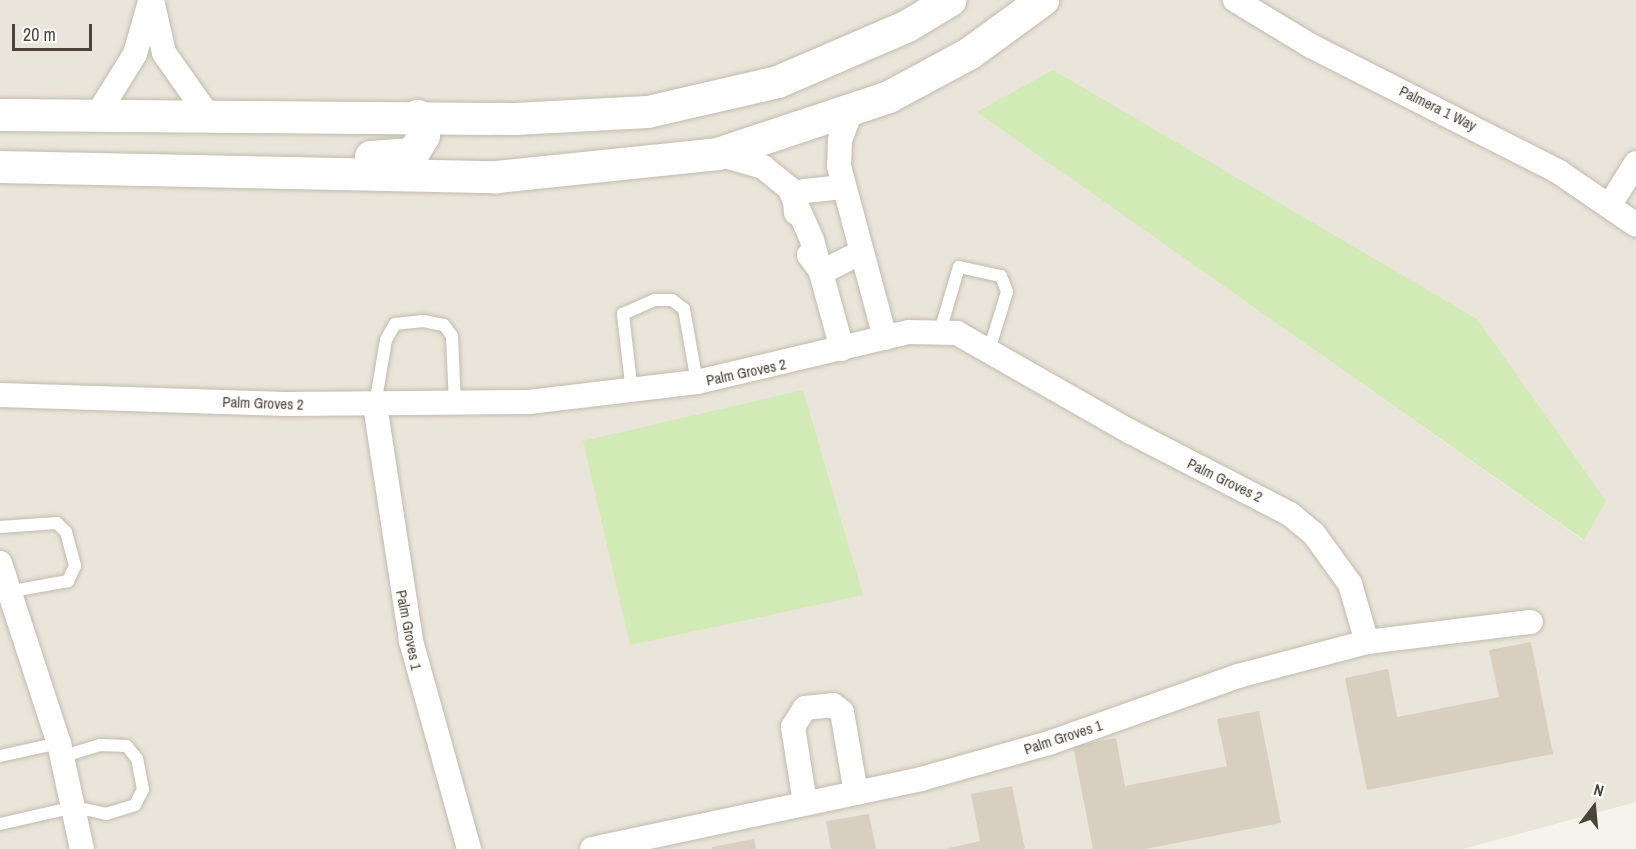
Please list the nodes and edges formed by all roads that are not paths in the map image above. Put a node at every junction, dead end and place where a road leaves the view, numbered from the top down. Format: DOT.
graph roads {
  1 [pos="151,0"];
  2 [pos="951,0"];
  3 [pos="1043,0"];
  4 [pos="1235,0"];
  5 [pos="164,53"];
  6 [pos="135,54"];
  7 [pos="99,112"];
  8 [pos="207,114"];
  9 [pos="850,114"];
  10 [pos="0,115"];
  11 [pos="418,116"];
  12 [pos="718,154"];
  13 [pos="1636,163"];
  14 [pos="0,167"];
  15 [pos="149,168"];
  16 [pos="843,187"];
  17 [pos="795,200"];
  18 [pos="1611,203"];
  19 [pos="1636,225"];
  20 [pos="861,252"];
  21 [pos="818,267"];
  22 [pos="940,331"];
  23 [pos="885,338"];
  24 [pos="990,347"];
  25 [pos="842,349"];
  26 [pos="697,382"];
  27 [pos="632,392"];
  28 [pos="0,395"];
  29 [pos="375,405"];
  30 [pos="455,405"];
  31 [pos="0,527"];
  32 [pos="0,563"];
  33 [pos="7,592"];
  34 [pos="1531,622"];
  35 [pos="1367,642"];
  36 [pos="61,750"];
  37 [pos="0,756"];
  38 [pos="856,793"];
  39 [pos="805,803"];
  40 [pos="74,807"];
  41 [pos="0,824"];
  42 [pos="82,849"];
  43 [pos="469,849"];
  44 [pos="592,849"];
  1 -- 5 [label="street"];
  1 -- 6 [label="street"];
  2 -- 11 [label="street"];
  3 -- 9 [label="street"];
  4 -- 18 [label="street, Palmera 1 Way"];
  5 -- 6 [label="street"];
  5 -- 8 [label="street"];
  6 -- 7 [label="street"];
  7 -- 8 [label="street"];
  7 -- 10 [label="street"];
  8 -- 11 [label="street"];
  9 -- 12 [label="street"];
  9 -- 16 [label="street"];
  11 -- 15 [label="street"];
  12 -- 15 [label="street"];
  12 -- 17 [label="street"];
  13 -- 18 [label="street"];
  14 -- 15 [label="street"];
  16 -- 17 [label="street"];
  16 -- 20 [label="street"];
  17 -- 21 [label="street"];
  18 -- 19 [label="street, Palmera 1 Way"];
  20 -- 21 [label="street"];
  20 -- 23 [label="street"];
  21 -- 25 [label="street"];
  22 -- 23 [label="street, Palm Groves 2"];
  22 -- 24 [label="street, Palm Groves 2"];
  22 -- 24 [label="lane"];
  23 -- 25 [label="street, Palm Groves 2"];
  24 -- 35 [label="street, Palm Groves 2"];
  25 -- 26 [label="street, Palm Groves 2"];
  26 -- 27 [label="street, Palm Groves 2"];
  26 -- 27 [label="lane"];
  27 -- 30 [label="street, Palm Groves 2"];
  28 -- 29 [label="street, Palm Groves 2"];
  29 -- 30 [label="street, Palm Groves 2"];
  29 -- 30 [label="lane"];
  29 -- 43 [label="street, Palm Groves 1"];
  31 -- 33 [label="lane"];
  32 -- 33 [label="street"];
  33 -- 36 [label="street"];
  34 -- 35 [label="street, Palm Groves 1"];
  35 -- 38 [label="street, Palm Groves 1"];
  36 -- 37 [label="lane"];
  36 -- 40 [label="street"];
  36 -- 40 [label="lane"];
  38 -- 39 [label="street, Palm Groves 1"];
  38 -- 39 [label="street"];
  39 -- 44 [label="street, Palm Groves 1"];
  40 -- 41 [label="lane"];
  40 -- 42 [label="street"];
}
